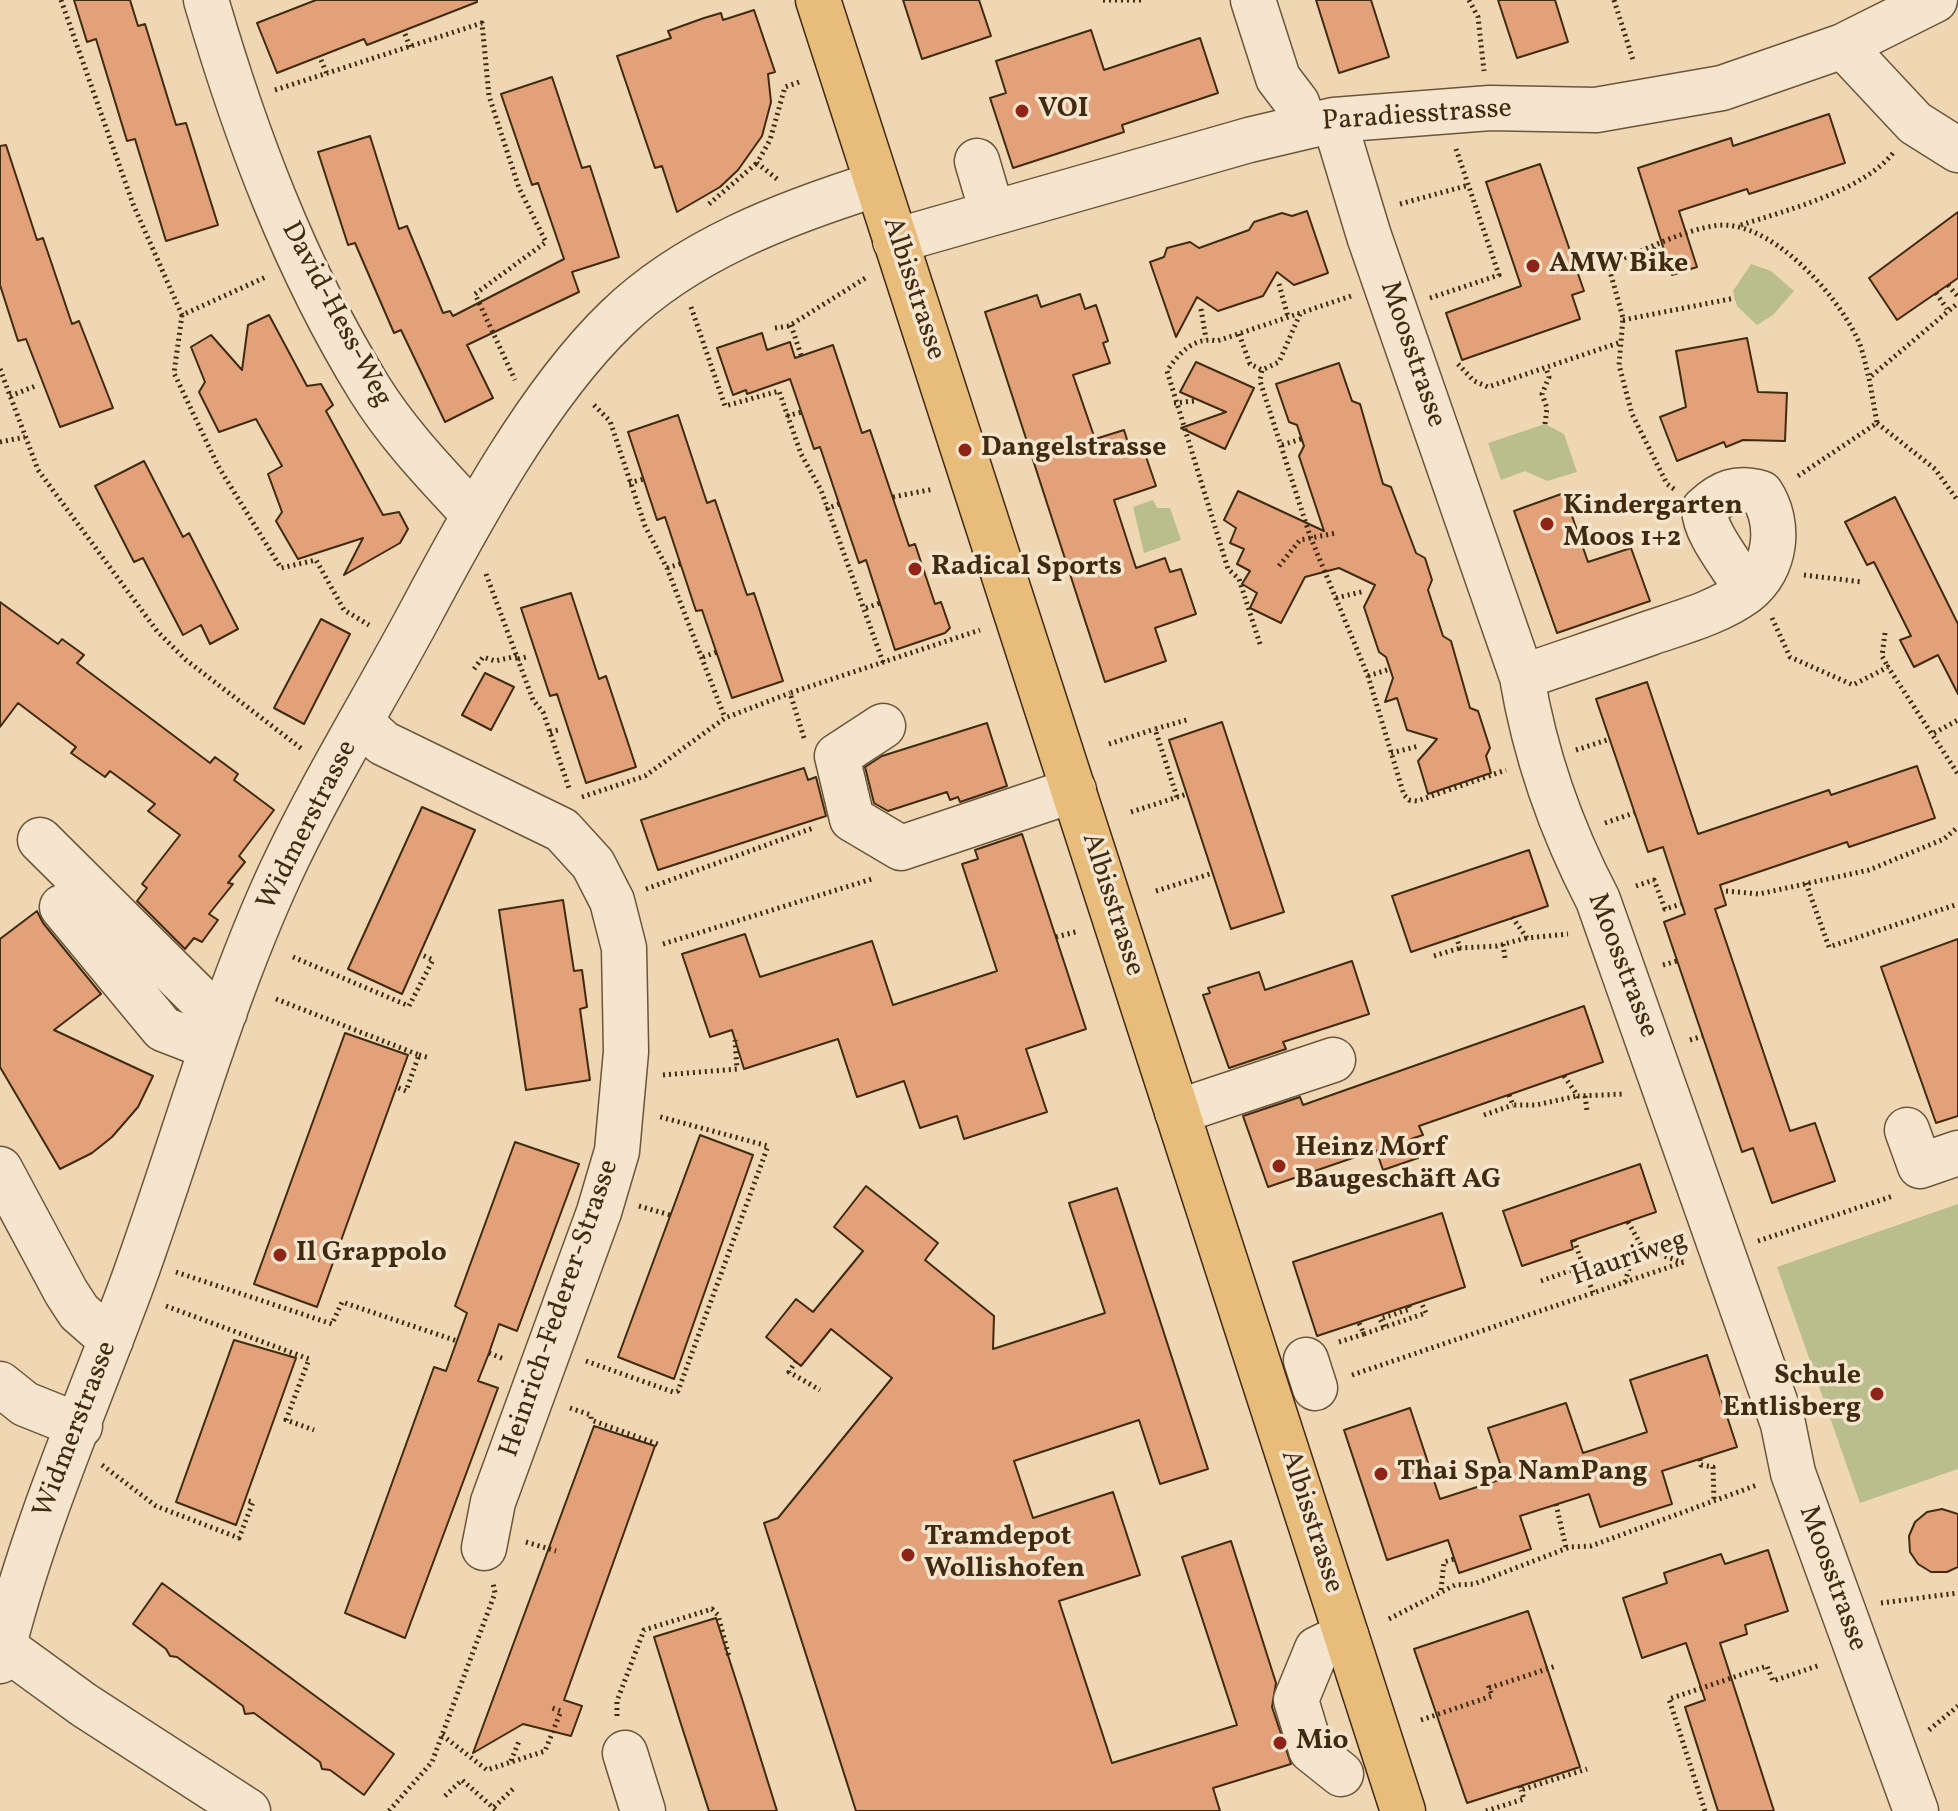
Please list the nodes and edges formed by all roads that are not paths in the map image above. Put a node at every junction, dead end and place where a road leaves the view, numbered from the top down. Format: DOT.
graph roads {
  1 [pos="206,0"];
  2 [pos="818,0"];
  3 [pos="1253,0"];
  4 [pos="1935,0"];
  5 [pos="1843,46"];
  6 [pos="1320,123"];
  7 [pos="1958,150"];
  8 [pos="977,161"];
  9 [pos="877,184"];
  10 [pos="992,212"];
  11 [pos="886,255"];
  12 [pos="474,515"];
  13 [pos="1751,586"];
  14 [pos="1522,677"];
  15 [pos="362,723"];
  16 [pos="883,726"];
  17 [pos="1074,790"];
  18 [pos="40,840"];
  19 [pos="62,907"];
  20 [pos="218,1030"];
  21 [pos="1333,1060"];
  22 [pos="1177,1112"];
  23 [pos="1907,1130"];
  24 [pos="1958,1153"];
  25 [pos="0,1169"];
  26 [pos="111,1340"];
  27 [pos="0,1384"];
  28 [pos="89,1443"];
  29 [pos="484,1548"];
  30 [pos="1346,1635"];
  31 [pos="1,1650"];
  32 [pos="625,1753"];
  33 [pos="1341,1774"];
  34 [pos="248,1811"];
  35 [pos="643,1811"];
  36 [pos="1403,1811"];
  37 [pos="1916,1811"];
  1 -- 12 [label="street, David-Hess-Weg"];
  2 -- 9 [label="main road, Albisstrasse"];
  3 -- 6 [label="street"];
  4 -- 5 [label="street, Paradiesstrasse"];
  5 -- 6 [label="street, Paradiesstrasse"];
  5 -- 7 [label="street"];
  6 -- 10 [label="street, Paradiesstrasse"];
  6 -- 14 [label="street, Moosstrasse"];
  8 -- 10 [label="street"];
  9 -- 11 [label="main road, Albisstrasse"];
  9 -- 12 [label="street, Widmerstrasse"];
  10 -- 11 [label="street, Paradiesstrasse"];
  11 -- 17 [label="main road, Albisstrasse"];
  12 -- 15 [label="street, Widmerstrasse"];
  13 -- 13 [label="street"];
  13 -- 14 [label="street"];
  14 -- 37 [label="street, Moosstrasse"];
  15 -- 20 [label="street, Widmerstrasse"];
  15 -- 29 [label="street, Heinrich-Federer-Strasse"];
  16 -- 17 [label="street"];
  17 -- 22 [label="main road, Albisstrasse"];
  18 -- 20 [label="street"];
  19 -- 20 [label="street"];
  20 -- 26 [label="street, Widmerstrasse"];
  21 -- 22 [label="street"];
  22 -- 30 [label="main road, Albisstrasse"];
  23 -- 24 [label="street"];
  25 -- 26 [label="street"];
  26 -- 28 [label="street, Widmerstrasse"];
  27 -- 28 [label="street"];
  28 -- 31 [label="street, Widmerstrasse"];
  30 -- 33 [label="street"];
  30 -- 36 [label="main road, Albisstrasse"];
  31 -- 34 [label="street"];
  32 -- 35 [label="street"];
}
